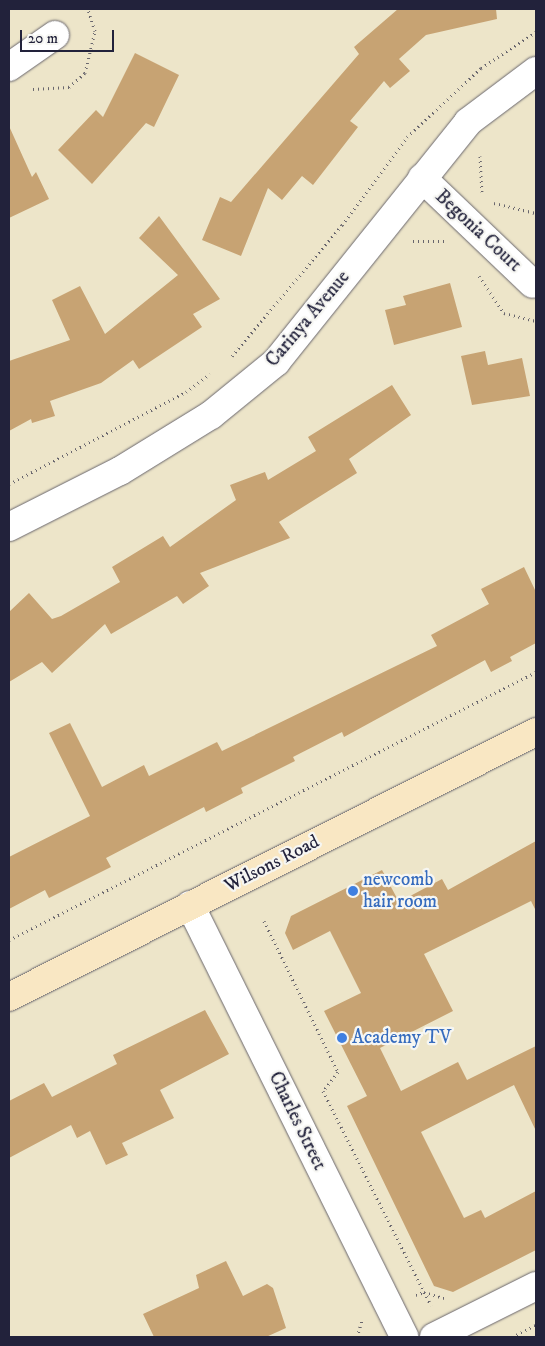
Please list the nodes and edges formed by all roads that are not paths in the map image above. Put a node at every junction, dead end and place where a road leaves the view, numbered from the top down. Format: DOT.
graph roads {
  1 [pos="55,35"];
  2 [pos="9,67"];
  3 [pos="536,71"];
  4 [pos="422,178"];
  5 [pos="533,284"];
  6 [pos="9,527"];
  7 [pos="536,732"];
  8 [pos="190,905"];
  9 [pos="9,998"];
  10 [pos="536,1286"];
  11 [pos="404,1337"];
  12 [pos="434,1337"];
  1 -- 2 [label="street"];
  3 -- 4 [label="street, Carinya Avenue"];
  4 -- 5 [label="street, Begonia Court"];
  4 -- 6 [label="street, Carinya Avenue"];
  7 -- 8 [label="street, Wilsons Road"];
  8 -- 9 [label="street, Wilsons Road"];
  8 -- 11 [label="street, Charles Street"];
  10 -- 12 [label="street"];
}
